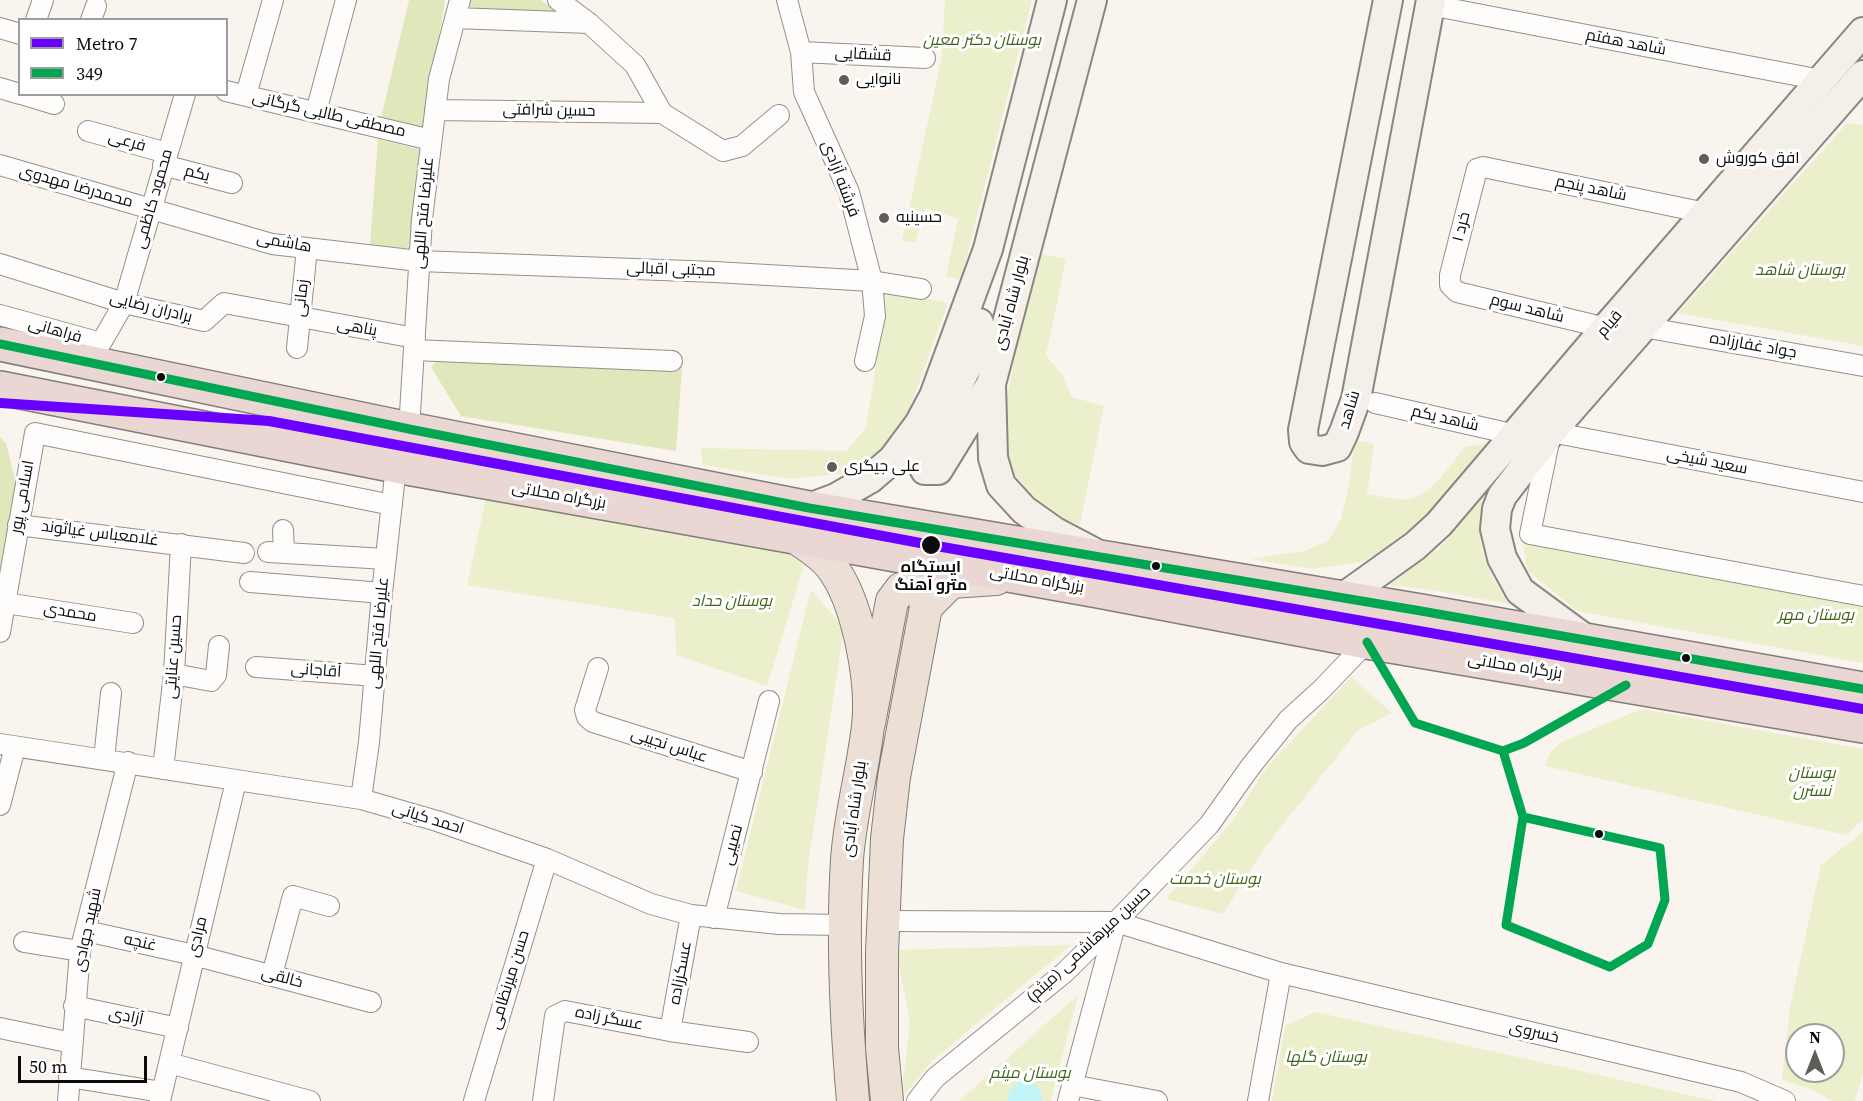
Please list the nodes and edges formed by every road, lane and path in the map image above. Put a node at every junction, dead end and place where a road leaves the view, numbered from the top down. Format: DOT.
graph roads {
  1 [pos="43,0"];
  2 [pos="273,0"];
  3 [pos="346,0"];
  4 [pos="558,0"];
  5 [pos="788,0"];
  6 [pos="1052,0"];
  7 [pos="1092,0"];
  8 [pos="1388,0"];
  9 [pos="1431,3"];
  10 [pos="457,9"];
  11 [pos="37,18"];
  12 [pos="589,23"];
  13 [pos="0,28"];
  14 [pos="1863,32"];
  15 [pos="18,33"];
  16 [pos="801,52"];
  17 [pos="926,58"];
  18 [pos="1821,80"];
  19 [pos="1859,84"];
  20 [pos="0,88"];
  21 [pos="228,91"];
  22 [pos="18,93"];
  23 [pos="246,95"];
  24 [pos="27,96"];
  25 [pos="184,96"];
  26 [pos="54,104"];
  27 [pos="435,110"];
  28 [pos="316,112"];
  29 [pos="662,112"];
  30 [pos="778,115"];
  31 [pos="88,130"];
  32 [pos="431,140"];
  33 [pos="165,159"];
  34 [pos="0,165"];
  35 [pos="1477,169"];
  36 [pos="232,183"];
  37 [pos="152,209"];
  38 [pos="1706,213"];
  39 [pos="307,248"];
  40 [pos="988,249"];
  41 [pos="419,261"];
  42 [pos="0,264"];
  43 [pos="872,281"];
  44 [pos="1450,285"];
  45 [pos="921,289"];
  46 [pos="124,303"];
  47 [pos="0,315"];
  48 [pos="300,317"];
  49 [pos="1643,327"];
  50 [pos="1606,328"];
  51 [pos="0,344"];
  52 [pos="414,344"];
  53 [pos="297,348"];
  54 [pos="865,361"];
  55 [pos="672,362"];
  56 [pos="1863,366"];
  57 [pos="990,384"];
  58 [pos="0,388"];
  59 [pos="1375,403"];
  60 [pos="409,429"];
  61 [pos="1551,432"];
  62 [pos="1514,451"];
  63 [pos="396,466"];
  64 [pos="1863,492"];
  65 [pos="392,505"];
  66 [pos="809,508"];
  67 [pos="18,525"];
  68 [pos="283,530"];
  69 [pos="798,539"];
  70 [pos="181,544"];
  71 [pos="244,554"];
  72 [pos="1105,558"];
  73 [pos="386,560"];
  74 [pos="1023,578"];
  75 [pos="249,582"];
  76 [pos="382,593"];
  77 [pos="1863,596"];
  78 [pos="1341,599"];
  79 [pos="6,603"];
  80 [pos="926,607"];
  81 [pos="133,623"];
  82 [pos="0,632"];
  83 [pos="1367,642"];
  84 [pos="1590,642"];
  85 [pos="219,646"];
  86 [pos="256,667"];
  87 [pos="598,668"];
  88 [pos="174,674"];
  89 [pos="376,676"];
  90 [pos="1863,689"];
  91 [pos="111,693"];
  92 [pos="770,701"];
  93 [pos="868,723"];
  94 [pos="1863,726"];
  95 [pos="8,745"];
  96 [pos="104,759"];
  97 [pos="128,762"];
  98 [pos="163,769"];
  99 [pos="752,772"];
  100 [pos="236,781"];
  101 [pos="361,799"];
  102 [pos="0,806"];
  103 [pos="547,859"];
  104 [pos="329,906"];
  105 [pos="691,915"];
  106 [pos="714,918"];
  107 [pos="884,921"];
  108 [pos="1116,922"];
  109 [pos="845,925"];
  110 [pos="86,931"];
  111 [pos="24,942"];
  112 [pos="80,951"];
  113 [pos="194,955"];
  114 [pos="1281,973"];
  115 [pos="272,975"];
  116 [pos="370,1002"];
  117 [pos="74,1006"];
  118 [pos="0,1028"];
  119 [pos="178,1028"];
  120 [pos="670,1031"];
  121 [pos="748,1041"];
  122 [pos="72,1043"];
  123 [pos="169,1063"];
  124 [pos="69,1077"];
  125 [pos="1070,1093"];
  126 [pos="161,1097"];
  127 [pos="68,1101"];
  128 [pos="310,1101"];
  129 [pos="474,1101"];
  130 [pos="543,1101"];
  131 [pos="853,1101"];
  132 [pos="887,1101"];
  133 [pos="917,1101"];
  134 [pos="1157,1101"];
  135 [pos="1258,1101"];
  136 [pos="1785,1101"];
  1 -- 11 [label="street"];
  2 -- 23 [label="street"];
  3 -- 28 [label="street"];
  4 -- 12 [label="street"];
  5 -- 16 [label="street, فرشته آزادی"];
  6 -- 40 [label="street"];
  7 -- 57 [label="street, بلوار شاه آبادی"];
  8 -- 9 [label="street, شاهد"];
  9 -- 18 [label="street, شاهد هفتم"];
  10 -- 12 [label="street"];
  10 -- 27 [label="street, علیرضا فتح‌ اللهی"];
  12 -- 29 [label="street"];
  13 -- 15 [label="street"];
  14 -- 18 [label="street, قیام"];
  16 -- 17 [label="street, قشقایی"];
  16 -- 43 [label="street, فرشته آزادی"];
  18 -- 19 [label="street"];
  18 -- 38 [label="street, قیام"];
  19 -- 49 [label="street, قیام"];
  20 -- 22 [label="street"];
  21 -- 23 [label="street, مصطفی طالبی گرگانی"];
  23 -- 28 [label="street, مصطفی طالبی گرگانی"];
  24 -- 26 [label="street"];
  25 -- 33 [label="street, محمود کاظمی"];
  27 -- 29 [label="street, حسین شرافتی"];
  27 -- 32 [label="street, علیرضا فتح‌ اللهی"];
  28 -- 32 [label="street, مصطفی طالبی گرگانی"];
  29 -- 30 [label="street"];
  31 -- 33 [label="street, فرعی"];
  32 -- 41 [label="street, علیرضا فتح‌ اللهی"];
  33 -- 36 [label="street, یکم"];
  33 -- 37 [label="street, محمود کاظمی"];
  34 -- 37 [label="street, محمدرضا مهدوی"];
  35 -- 38 [label="street, شاهد پنجم"];
  35 -- 44 [label="street, خرد ۱"];
  37 -- 39 [label="street, هاشمی"];
  37 -- 46 [label="street, محمود کاظمی"];
  38 -- 50 [label="street, قیام"];
  39 -- 41 [label="street, هاشمی"];
  39 -- 48 [label="street, زمانی"];
  40 -- 57 [label="street"];
  40 -- 66 [label="street"];
  41 -- 43 [label="street, مجتبی اقبالی"];
  41 -- 52 [label="street, علیرضا فتح‌ اللهی"];
  42 -- 46 [label="street, برادران رضایی"];
  43 -- 45 [label="street, مجتبی اقبالی"];
  43 -- 54 [label="street, فرشته آزادی"];
  44 -- 50 [label="street, شاهد سوم"];
  46 -- 47 [label="street, فراهانی"];
  46 -- 48 [label="street, برادران رضایی"];
  48 -- 52 [label="street, پناهی"];
  48 -- 53 [label="street, زمانی"];
  49 -- 56 [label="street, جواد غفارزاده"];
  49 -- 61 [label="street, قیام"];
  50 -- 62 [label="street, قیام"];
  51 -- 60 [label="highway, بزرگراه محلاتی"];
  52 -- 55 [label="street, پناهی"];
  52 -- 60 [label="street, علیرضا فتح‌ اللهی"];
  57 -- 72 [label="street, بلوار شاه آبادی"];
  58 -- 63 [label="highway, بزرگراه محلاتی"];
  59 -- 62 [label="street, شاهد یکم"];
  60 -- 66 [label="highway, بزرگراه محلاتی"];
  61 -- 62 [label="street, قیام"];
  61 -- 64 [label="street, سعید شیخی"];
  61 -- 77 [label="street"];
  62 -- 78 [label="street, قیام"];
  62 -- 84 [label="street, قیام"];
  63 -- 65 [label="street, علیرضا فتح اللهی"];
  63 -- 69 [label="highway, بزرگراه محلاتی"];
  65 -- 67 [label="street, اسلامی پور"];
  65 -- 73 [label="street, علیرضا فتح اللهی"];
  66 -- 72 [label="highway, بزرگراه محلاتی"];
  67 -- 70 [label="street, غلامعباس غیاثوند"];
  67 -- 79 [label="street, اسلامی پور"];
  68 -- 73 [label="street"];
  69 -- 74 [label="highway, بزرگراه محلاتی"];
  69 -- 93 [label="main road, بلوار شاه آبادی"];
  70 -- 71 [label="street, غلامعباس غیاثوند"];
  70 -- 88 [label="street, حسین عنایتی"];
  72 -- 78 [label="highway, بزرگراه محلاتی"];
  73 -- 76 [label="street, علیرضا فتح اللهی"];
  74 -- 80 [label="main road"];
  74 -- 83 [label="highway, بزرگراه محلاتی"];
  75 -- 76 [label="street"];
  76 -- 89 [label="street, علیرضا فتح اللهی"];
  78 -- 84 [label="highway, بزرگراه محلاتی"];
  79 -- 81 [label="street, محمدی"];
  79 -- 82 [label="street, اسلامی پور"];
  80 -- 93 [label="main road"];
  80 -- 107 [label="main road"];
  83 -- 94 [label="highway, بزرگراه محلاتی"];
  83 -- 108 [label="street, حسین میرهاشمی (میثم)"];
  84 -- 90 [label="highway, بزرگراه محلاتی"];
  85 -- 88 [label="street"];
  86 -- 89 [label="street, آقاجانی"];
  87 -- 99 [label="street, عباس نجیبی"];
  88 -- 98 [label="street, حسین عنایتی"];
  89 -- 101 [label="street, علیرضا فتح اللهی"];
  91 -- 96 [label="street"];
  92 -- 99 [label="street, نصیبی"];
  93 -- 109 [label="main road, بلوار شاه آبادی"];
  95 -- 96 [label="street, احمد کیانی"];
  95 -- 102 [label="street"];
  96 -- 97 [label="street, احمد کیانی"];
  97 -- 98 [label="street, احمد کیانی"];
  97 -- 110 [label="street, شهید جوادی"];
  98 -- 100 [label="street, احمد کیانی"];
  99 -- 106 [label="street, نصیبی"];
  100 -- 101 [label="street, احمد کیانی"];
  100 -- 113 [label="street, مرادی"];
  101 -- 103 [label="street, احمد کیانی"];
  103 -- 105 [label="street, احمد کیانی"];
  103 -- 129 [label="street, حسن میرنظامی"];
  104 -- 115 [label="street"];
  105 -- 106 [label="street, احمد کیانی"];
  105 -- 120 [label="street, عسکرزاده"];
  106 -- 109 [label="street, احمد کیانی"];
  107 -- 108 [label="street, خسروی"];
  107 -- 132 [label="main road"];
  108 -- 114 [label="street, خسروی"];
  108 -- 125 [label="street"];
  108 -- 133 [label="street, حسین میرهاشمی (میثم)"];
  109 -- 131 [label="main road, بلوار شاه آبادی"];
  110 -- 112 [label="street, شهید جوادی"];
  110 -- 113 [label="street, غنچه"];
  111 -- 112 [label="street"];
  112 -- 117 [label="street, شهید جوادی"];
  113 -- 115 [label="street, خالقی"];
  113 -- 119 [label="street, مرادی"];
  114 -- 135 [label="street"];
  114 -- 136 [label="street, خسروی"];
  115 -- 116 [label="street, خالقی"];
  117 -- 119 [label="street, آزادی"];
  117 -- 122 [label="street, شهید جوادی"];
  118 -- 122 [label="street"];
  119 -- 123 [label="street, مرادی"];
  120 -- 121 [label="street, عسگر زاده"];
  120 -- 130 [label="street, عسگر زاده"];
  122 -- 124 [label="street, شهید جوادی"];
  123 -- 126 [label="street, مرادی"];
  123 -- 128 [label="street"];
  124 -- 126 [label="street, مرادی"];
  124 -- 127 [label="street, شهید جوادی"];
  125 -- 134 [label="street"];
}
